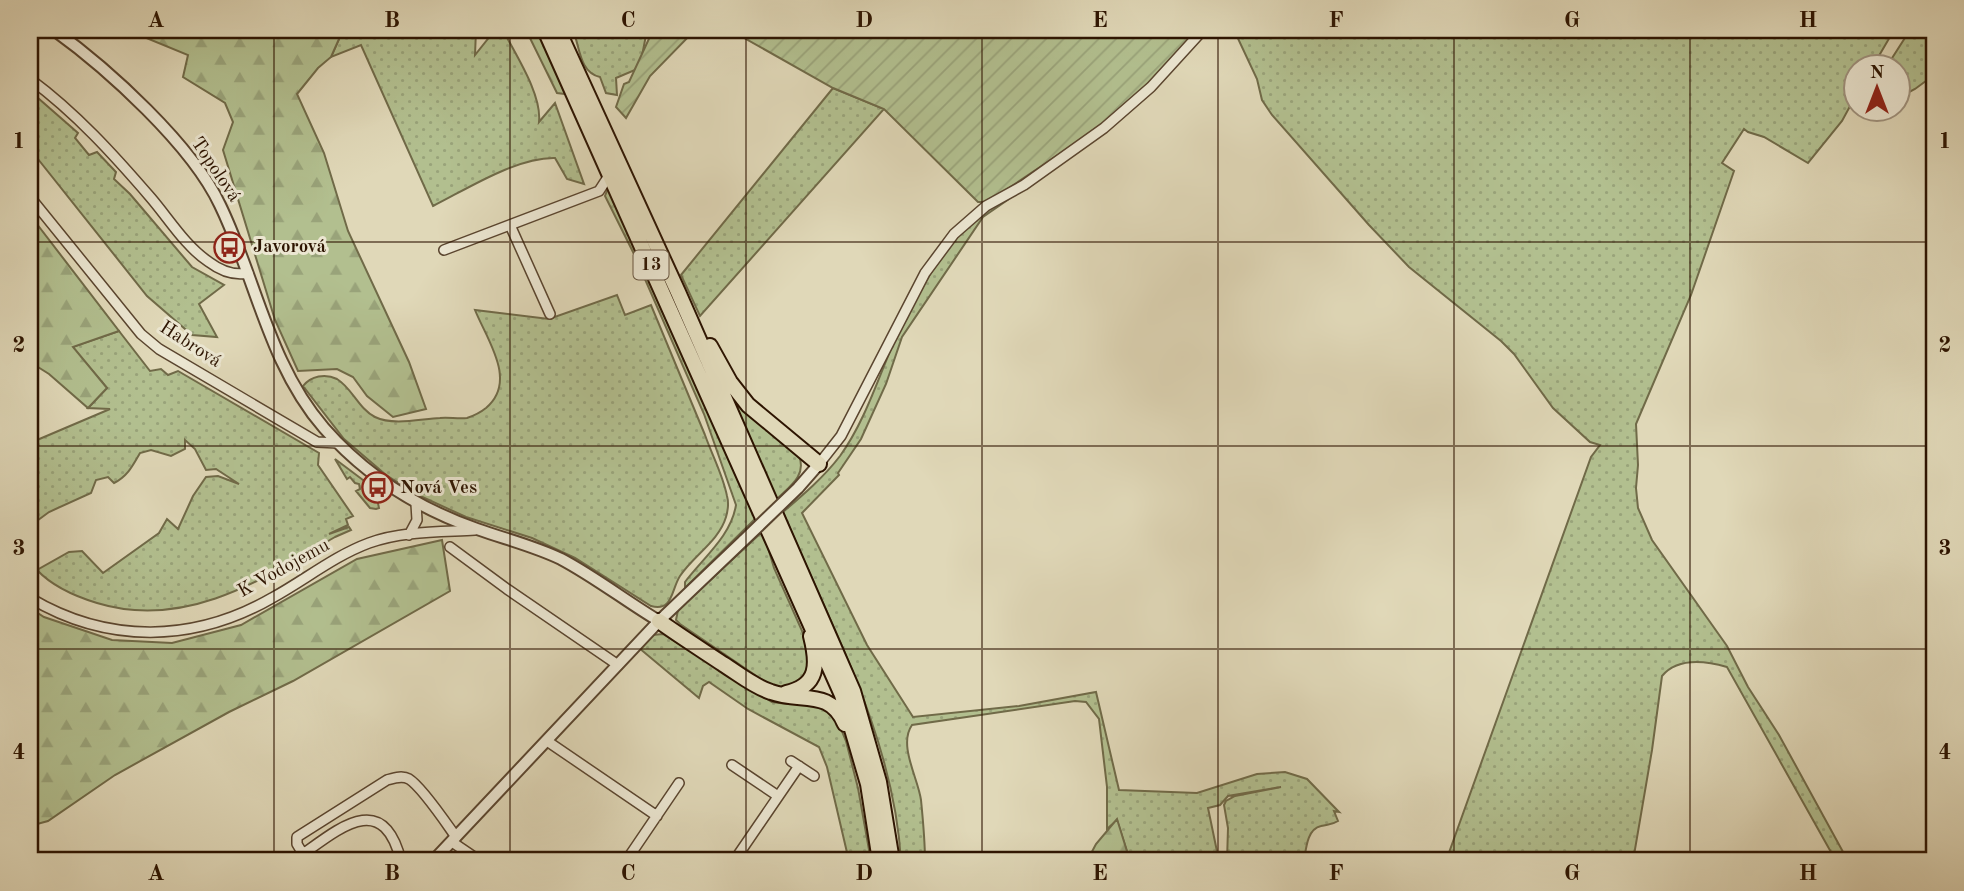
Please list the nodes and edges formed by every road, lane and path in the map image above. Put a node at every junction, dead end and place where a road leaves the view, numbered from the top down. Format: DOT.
graph roads {
  1 [pos="54,30"];
  2 [pos="545,30"];
  3 [pos="558,30"];
  4 [pos="1203,30"];
  5 [pos="30,79"];
  6 [pos="610,174"];
  7 [pos="30,197"];
  8 [pos="510,225"];
  9 [pos="444,250"];
  10 [pos="248,273"];
  11 [pos="678,292"];
  12 [pos="550,314"];
  13 [pos="338,443"];
  14 [pos="819,464"];
  15 [pos="416,504"];
  16 [pos="477,530"];
  17 [pos="772,534"];
  18 [pos="410,535"];
  19 [pos="450,547"];
  20 [pos="30,598"];
  21 [pos="659,621"];
  22 [pos="618,665"];
  23 [pos="779,695"];
  24 [pos="547,741"];
  25 [pos="732,765"];
  26 [pos="814,776"];
  27 [pos="679,783"];
  28 [pos="778,796"];
  29 [pos="657,816"];
  30 [pos="454,839"];
  31 [pos="303,854"];
  32 [pos="293,861"];
  33 [pos="401,861"];
  34 [pos="433,861"];
  35 [pos="480,861"];
  36 [pos="626,861"];
  37 [pos="734,861"];
  38 [pos="879,861"];
  39 [pos="892,861"];
  1 -- 10 [label="street, Topolová"];
  2 -- 6 [label="highway, 13"];
  3 -- 11 [label="highway, 13"];
  4 -- 14 [label="street"];
  5 -- 10 [label="street"];
  6 -- 8 [label="street"];
  6 -- 17 [label="highway, 13"];
  7 -- 13 [label="street, Habrová"];
  8 -- 9 [label="street"];
  8 -- 12 [label="street"];
  10 -- 13 [label="street, Topolová"];
  11 -- 14 [label="highway"];
  11 -- 39 [label="highway, 13"];
  13 -- 15 [label="street, Topolová"];
  14 -- 21 [label="street, bridge"];
  15 -- 16 [label="street, Topolová"];
  15 -- 18 [label="street"];
  16 -- 18 [label="street, K Vodojemu"];
  16 -- 21 [label="street, Topolová"];
  17 -- 23 [label="highway"];
  17 -- 38 [label="highway, 13"];
  18 -- 20 [label="street, K Vodojemu"];
  19 -- 22 [label="street"];
  21 -- 22 [label="street"];
  21 -- 23 [label="highway"];
  22 -- 24 [label="street"];
  23 -- 38 [label="highway"];
  24 -- 29 [label="street"];
  24 -- 30 [label="street"];
  25 -- 28 [label="street"];
  26 -- 28 [label="street"];
  27 -- 29 [label="street"];
  28 -- 37 [label="street"];
  29 -- 36 [label="street"];
  30 -- 31 [label="street"];
  30 -- 34 [label="street"];
  30 -- 35 [label="street"];
  31 -- 32 [label="street"];
  31 -- 33 [label="street"];
}
